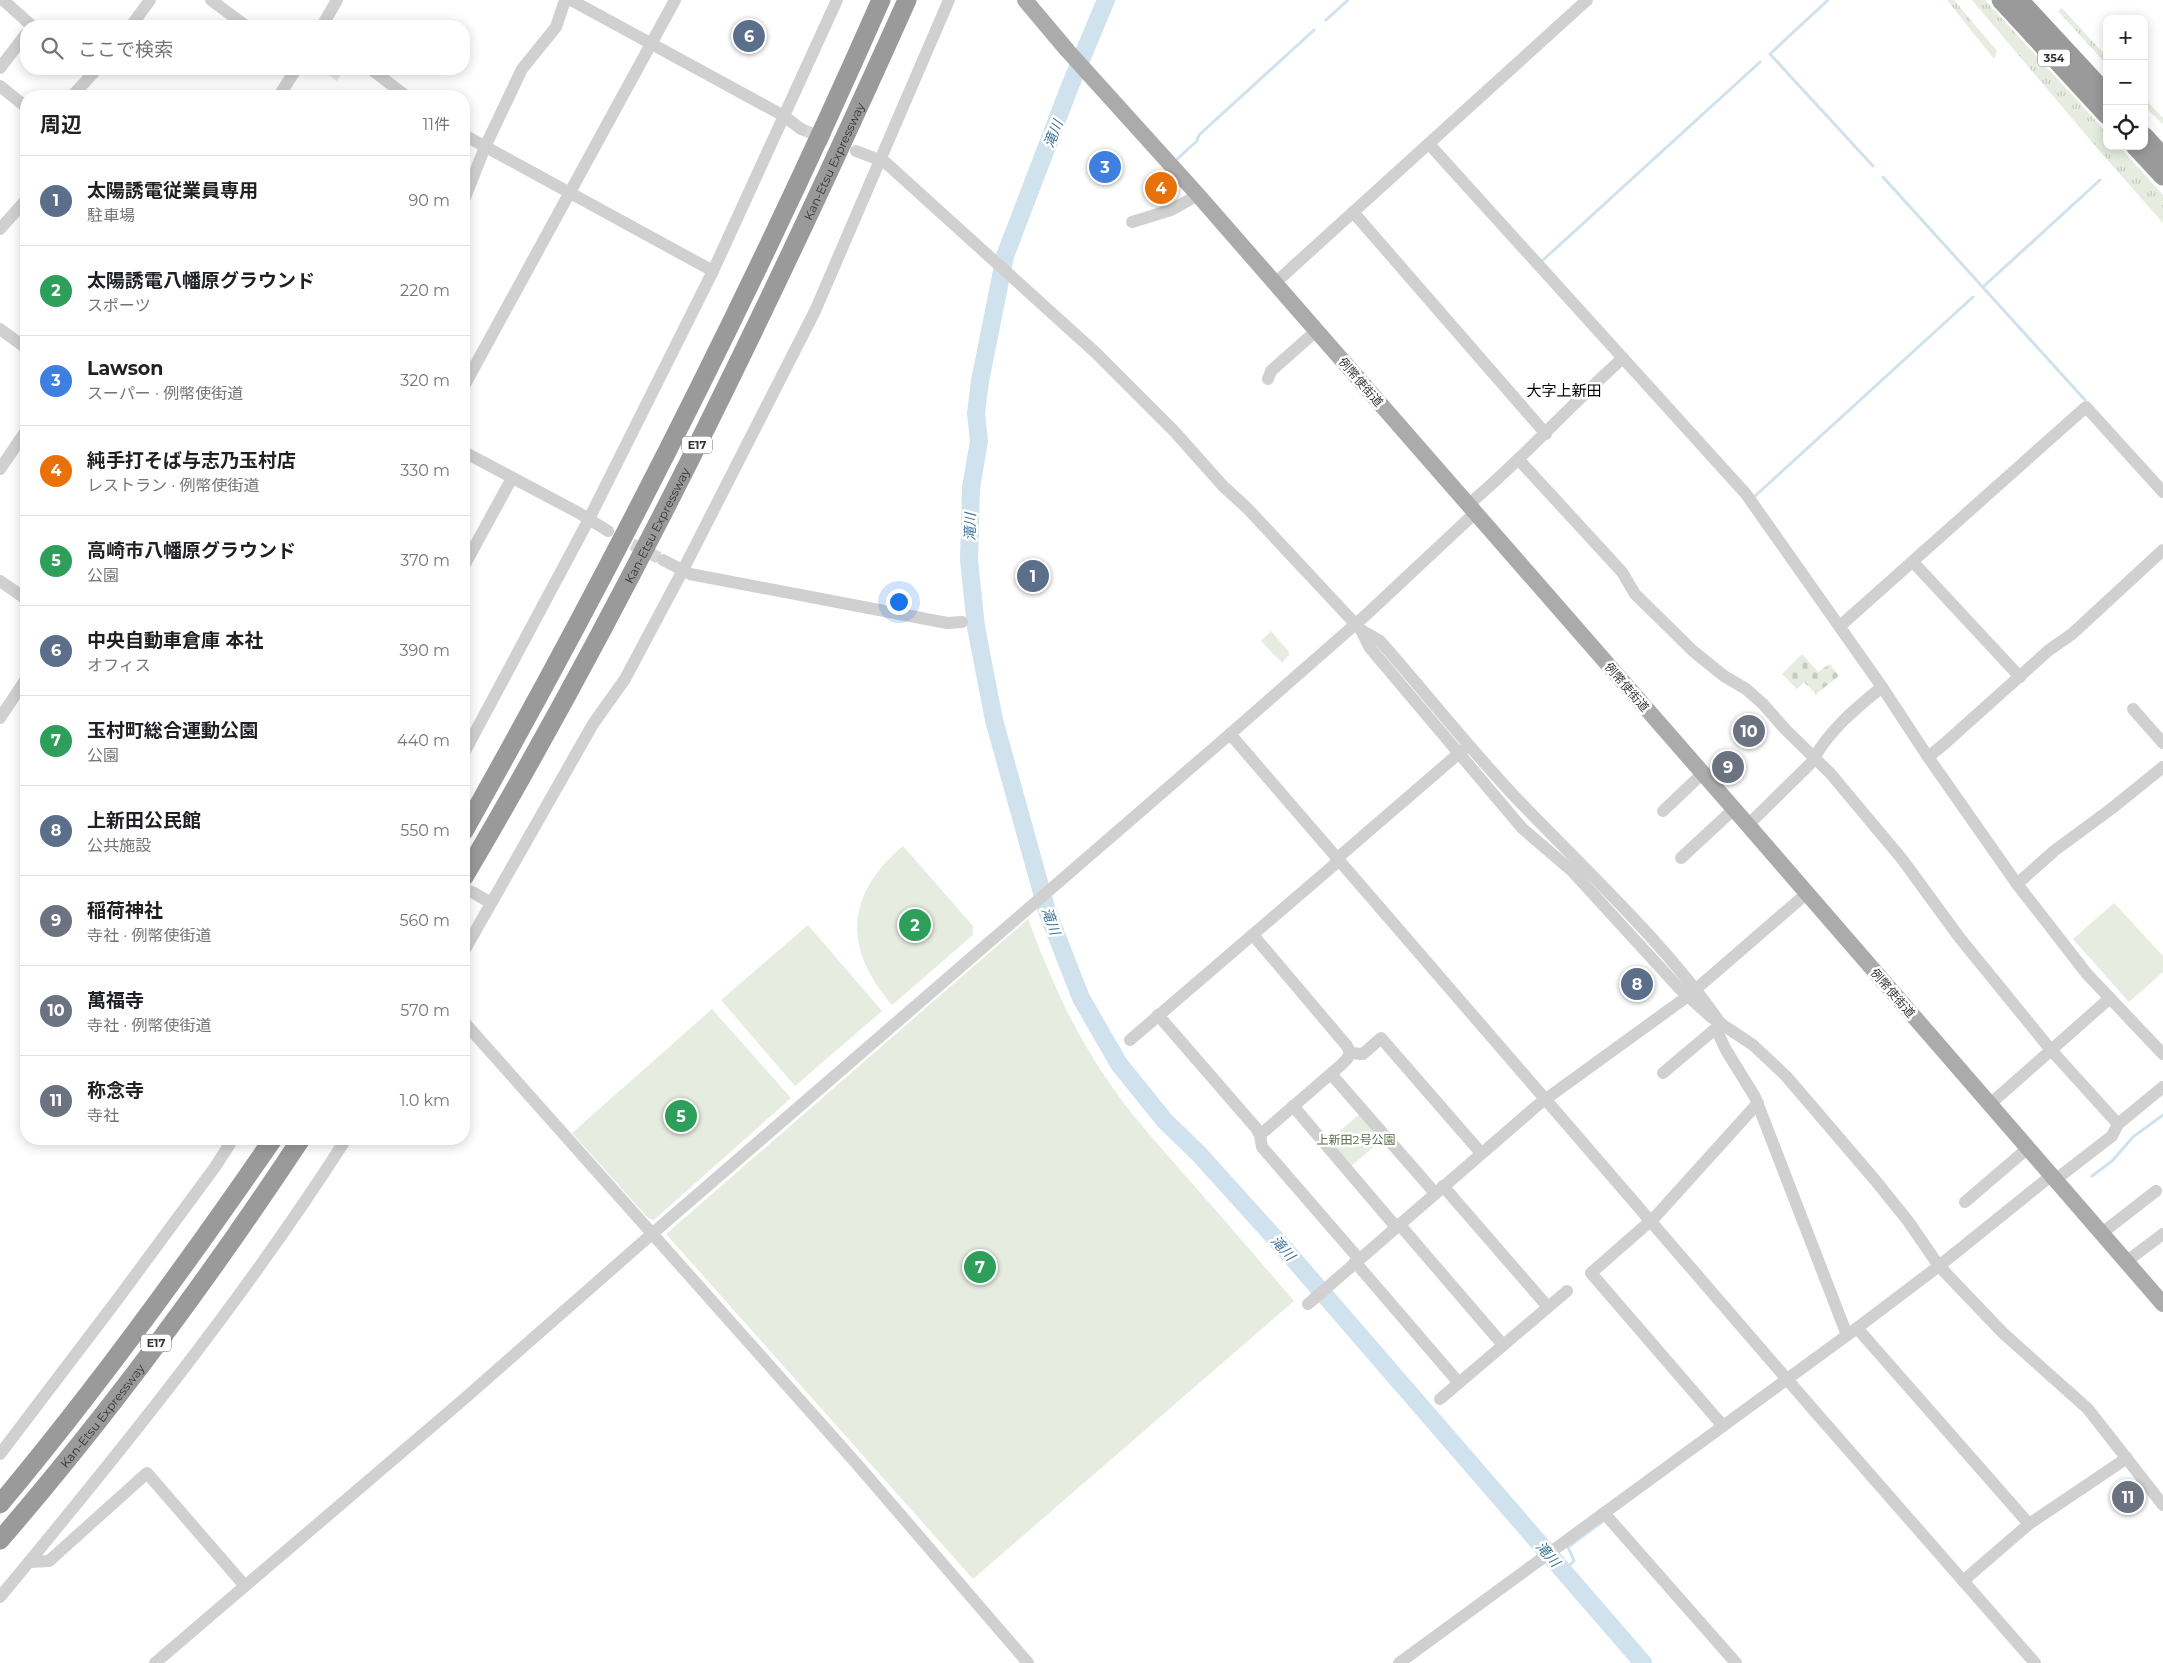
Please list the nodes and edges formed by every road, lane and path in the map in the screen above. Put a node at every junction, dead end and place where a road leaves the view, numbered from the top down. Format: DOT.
graph roads {
  1 [pos="3,0"];
  2 [pos="150,0"];
  3 [pos="211,0"];
  4 [pos="337,0"];
  5 [pos="566,0"];
  6 [pos="571,0"];
  7 [pos="675,0"];
  8 [pos="837,0"];
  9 [pos="881,0"];
  10 [pos="906,0"];
  11 [pos="949,0"];
  12 [pos="1025,0"];
  13 [pos="1587,0"];
  14 [pos="2002,0"];
  15 [pos="2019,0"];
  16 [pos="25,20"];
  17 [pos="135,20"];
  18 [pos="238,20"];
  19 [pos="325,20"];
  20 [pos="20,42"];
  21 [pos="651,43"];
  22 [pos="0,68"];
  23 [pos="91,75"];
  24 [pos="292,75"];
  25 [pos="380,75"];
  26 [pos="0,86"];
  27 [pos="77,90"];
  28 [pos="283,90"];
  29 [pos="398,90"];
  30 [pos="2103,91"];
  31 [pos="20,101"];
  32 [pos="2103,111"];
  33 [pos="784,116"];
  34 [pos="801,129"];
  35 [pos="470,138"];
  36 [pos="2148,140"];
  37 [pos="1429,144"];
  38 [pos="486,147"];
  39 [pos="2140,150"];
  40 [pos="856,151"];
  41 [pos="2163,157"];
  42 [pos="879,160"];
  43 [pos="2163,176"];
  44 [pos="470,186"];
  45 [pos="570,192"];
  46 [pos="1198,195"];
  47 [pos="20,207"];
  48 [pos="1353,212"];
  49 [pos="1132,222"];
  50 [pos="0,229"];
  51 [pos="713,271"];
  52 [pos="1275,284"];
  53 [pos="0,329"];
  54 [pos="1316,331"];
  55 [pos="20,344"];
  56 [pos="1623,358"];
  57 [pos="470,375"];
  58 [pos="1268,379"];
  59 [pos="1546,434"];
  60 [pos="20,440"];
  61 [pos="470,455"];
  62 [pos="1519,460"];
  63 [pos="0,469"];
  64 [pos="512,478"];
  65 [pos="2163,492"];
  66 [pos="1472,509"];
  67 [pos="588,521"];
  68 [pos="608,531"];
  69 [pos="2163,550"];
  70 [pos="470,555"];
  71 [pos="663,560"];
  72 [pos="1913,562"];
  73 [pos="683,570"];
  74 [pos="0,581"];
  75 [pos="20,595"];
  76 [pos="962,622"];
  77 [pos="1840,626"];
  78 [pos="1359,627"];
  79 [pos="2020,676"];
  80 [pos="1882,687"];
  81 [pos="20,688"];
  82 [pos="2133,709"];
  83 [pos="0,718"];
  84 [pos="470,730"];
  85 [pos="1230,734"];
  86 [pos="2163,743"];
  87 [pos="1470,744"];
  88 [pos="1459,754"];
  89 [pos="1815,757"];
  90 [pos="1928,757"];
  91 [pos="2163,767"];
  92 [pos="1703,773"];
  93 [pos="1734,809"];
  94 [pos="1663,811"];
  95 [pos="470,820"];
  96 [pos="1747,826"];
  97 [pos="1681,858"];
  98 [pos="1338,860"];
  99 [pos="470,866"];
  100 [pos="2017,884"];
  101 [pos="474,893"];
  102 [pos="1806,894"];
  103 [pos="491,904"];
  104 [pos="1253,934"];
  105 [pos="470,941"];
  106 [pos="1692,992"];
  107 [pos="2110,998"];
  108 [pos="1158,1016"];
  109 [pos="1719,1026"];
  110 [pos="470,1029"];
  111 [pos="1130,1040"];
  112 [pos="2051,1050"];
  113 [pos="1350,1053"];
  114 [pos="2163,1054"];
  115 [pos="1663,1073"];
  116 [pos="1331,1074"];
  117 [pos="2163,1087"];
  118 [pos="1545,1099"];
  119 [pos="1758,1103"];
  120 [pos="1990,1104"];
  121 [pos="1293,1106"];
  122 [pos="2118,1124"];
  123 [pos="1260,1135"];
  124 [pos="229,1145"];
  125 [pos="269,1145"];
  126 [pos="297,1145"];
  127 [pos="342,1145"];
  128 [pos="2028,1148"];
  129 [pos="1481,1153"];
  130 [pos="2053,1177"];
  131 [pos="1439,1190"];
  132 [pos="2156,1191"];
  133 [pos="1965,1202"];
  134 [pos="1651,1221"];
  135 [pos="1397,1226"];
  136 [pos="653,1233"];
  137 [pos="2102,1233"];
  138 [pos="2163,1234"];
  139 [pos="1357,1261"];
  140 [pos="2127,1261"];
  141 [pos="1939,1266"];
  142 [pos="1566,1291"];
  143 [pos="1310,1303"];
  144 [pos="2163,1304"];
  145 [pos="1548,1307"];
  146 [pos="1852,1332"];
  147 [pos="1503,1345"];
  148 [pos="1786,1378"];
  149 [pos="1460,1383"];
  150 [pos="1440,1399"];
  151 [pos="1723,1426"];
  152 [pos="0,1454"];
  153 [pos="2127,1458"];
  154 [pos="0,1504"];
  155 [pos="2163,1505"];
  156 [pos="1604,1513"];
  157 [pos="2029,1524"];
  158 [pos="0,1540"];
  159 [pos="30,1562"];
  160 [pos="1963,1581"];
  161 [pos="245,1586"];
  162 [pos="0,1597"];
  163 [pos="155,1663"];
  164 [pos="1028,1663"];
  165 [pos="1399,1663"];
  166 [pos="1736,1663"];
  167 [pos="2035,1663"];
  1 -- 16 [label="street"];
  2 -- 17 [label="street"];
  3 -- 18 [label="street"];
  4 -- 19 [label="street"];
  5 -- 38 [label="street"];
  6 -- 21 [label="street"];
  7 -- 21 [label="street"];
  8 -- 33 [label="street"];
  9 -- 95 [label="highway, Kan-Etsu Expressway / E17"];
  10 -- 99 [label="highway, Kan-Etsu Expressway / E17"];
  11 -- 42 [label="street"];
  12 -- 46 [label="main road, 例幣使街道"];
  13 -- 37 [label="street"];
  14 -- 32 [label="highway, 354"];
  15 -- 30 [label="highway, 354"];
  20 -- 22 [label="street"];
  21 -- 33 [label="street"];
  21 -- 45 [label="street"];
  23 -- 27 [label="street"];
  24 -- 28 [label="street"];
  25 -- 29 [label="street"];
  26 -- 31 [label="street"];
  33 -- 34 [label="street"];
  33 -- 51 [label="street"];
  35 -- 38 [label="street"];
  36 -- 41 [label="highway"];
  37 -- 48 [label="street"];
  37 -- 56 [label="street"];
  38 -- 44 [label="street"];
  38 -- 45 [label="street"];
  39 -- 43 [label="highway"];
  40 -- 42 [label="street"];
  42 -- 73 [label="street"];
  42 -- 78 [label="street"];
  45 -- 51 [label="street"];
  45 -- 57 [label="street"];
  46 -- 49 [label="street"];
  46 -- 52 [label="main road, 例幣使街道"];
  47 -- 50 [label="street"];
  48 -- 52 [label="street"];
  48 -- 59 [label="street"];
  51 -- 67 [label="street"];
  52 -- 54 [label="main road, 例幣使街道"];
  53 -- 55 [label="street"];
  54 -- 58 [label="street"];
  54 -- 66 [label="main road, 例幣使街道"];
  56 -- 59 [label="street"];
  56 -- 77 [label="street"];
  59 -- 62 [label="street"];
  60 -- 63 [label="street"];
  61 -- 64 [label="street"];
  62 -- 66 [label="street"];
  62 -- 89 [label="street"];
  64 -- 67 [label="street"];
  64 -- 70 [label="street"];
  65 -- 72 [label="street"];
  66 -- 78 [label="street"];
  66 -- 92 [label="main road, 例幣使街道"];
  67 -- 68 [label="street"];
  67 -- 84 [label="street"];
  69 -- 79 [label="street"];
  71 -- 73 [label="street"];
  72 -- 77 [label="street"];
  72 -- 79 [label="street"];
  73 -- 76 [label="street"];
  73 -- 103 [label="street"];
  74 -- 75 [label="street"];
  77 -- 80 [label="street"];
  78 -- 85 [label="street"];
  78 -- 87 [label="street"];
  78 -- 88 [label="street"];
  79 -- 90 [label="street"];
  80 -- 89 [label="street"];
  80 -- 90 [label="street"];
  81 -- 83 [label="street"];
  82 -- 86 [label="street"];
  85 -- 98 [label="street"];
  85 -- 136 [label="street"];
  87 -- 88 [label="street"];
  87 -- 106 [label="street"];
  88 -- 98 [label="street"];
  88 -- 106 [label="street"];
  89 -- 96 [label="street"];
  89 -- 112 [label="street"];
  90 -- 100 [label="street"];
  91 -- 100 [label="street"];
  92 -- 93 [label="main road, 例幣使街道"];
  92 -- 94 [label="street"];
  93 -- 96 [label="main road, 例幣使街道"];
  93 -- 97 [label="street"];
  96 -- 102 [label="main road, 例幣使街道"];
  98 -- 104 [label="street"];
  98 -- 118 [label="street"];
  100 -- 107 [label="street"];
  101 -- 103 [label="street"];
  102 -- 106 [label="street"];
  102 -- 120 [label="main road, 例幣使街道"];
  103 -- 105 [label="street"];
  104 -- 108 [label="street"];
  104 -- 113 [label="street"];
  106 -- 109 [label="street"];
  106 -- 118 [label="street"];
  107 -- 112 [label="street"];
  107 -- 114 [label="street"];
  108 -- 111 [label="street"];
  108 -- 123 [label="street"];
  109 -- 115 [label="street"];
  109 -- 119 [label="street"];
  109 -- 141 [label="street"];
  110 -- 136 [label="street"];
  112 -- 120 [label="street"];
  112 -- 122 [label="street"];
  113 -- 116 [label="street"];
  113 -- 129 [label="street"];
  116 -- 121 [label="street"];
  116 -- 131 [label="street"];
  117 -- 122 [label="street"];
  118 -- 129 [label="street"];
  118 -- 134 [label="street"];
  119 -- 134 [label="street"];
  119 -- 146 [label="street"];
  120 -- 128 [label="main road, 例幣使街道"];
  121 -- 123 [label="street"];
  121 -- 135 [label="street"];
  122 -- 130 [label="street"];
  123 -- 139 [label="street"];
  124 -- 152 [label="street"];
  125 -- 154 [label="highway, Kan-Etsu Expressway / E17"];
  126 -- 158 [label="highway, Kan-Etsu Expressway / E17"];
  127 -- 159 [label="street"];
  128 -- 130 [label="main road, 例幣使街道"];
  128 -- 133 [label="street"];
  129 -- 131 [label="street"];
  130 -- 137 [label="main road, 例幣使街道"];
  130 -- 141 [label="street"];
  131 -- 135 [label="street"];
  131 -- 145 [label="street"];
  132 -- 137 [label="street"];
  134 -- 148 [label="street"];
  134 -- 151 [label="street"];
  135 -- 139 [label="street"];
  135 -- 147 [label="street"];
  136 -- 161 [label="street"];
  136 -- 164 [label="street"];
  137 -- 140 [label="main road, 例幣使街道"];
  138 -- 140 [label="street"];
  139 -- 143 [label="street"];
  139 -- 149 [label="street"];
  140 -- 144 [label="main road, 例幣使街道"];
  141 -- 146 [label="street"];
  141 -- 153 [label="street"];
  142 -- 145 [label="street"];
  145 -- 147 [label="street"];
  146 -- 148 [label="street"];
  146 -- 157 [label="street"];
  147 -- 149 [label="street"];
  148 -- 151 [label="street"];
  148 -- 160 [label="street"];
  149 -- 150 [label="street"];
  151 -- 156 [label="street"];
  153 -- 155 [label="street"];
  153 -- 157 [label="street"];
  156 -- 165 [label="street"];
  156 -- 166 [label="street"];
  157 -- 160 [label="street"];
  159 -- 161 [label="street"];
  159 -- 162 [label="street"];
  160 -- 167 [label="street"];
  161 -- 163 [label="street"];
}
